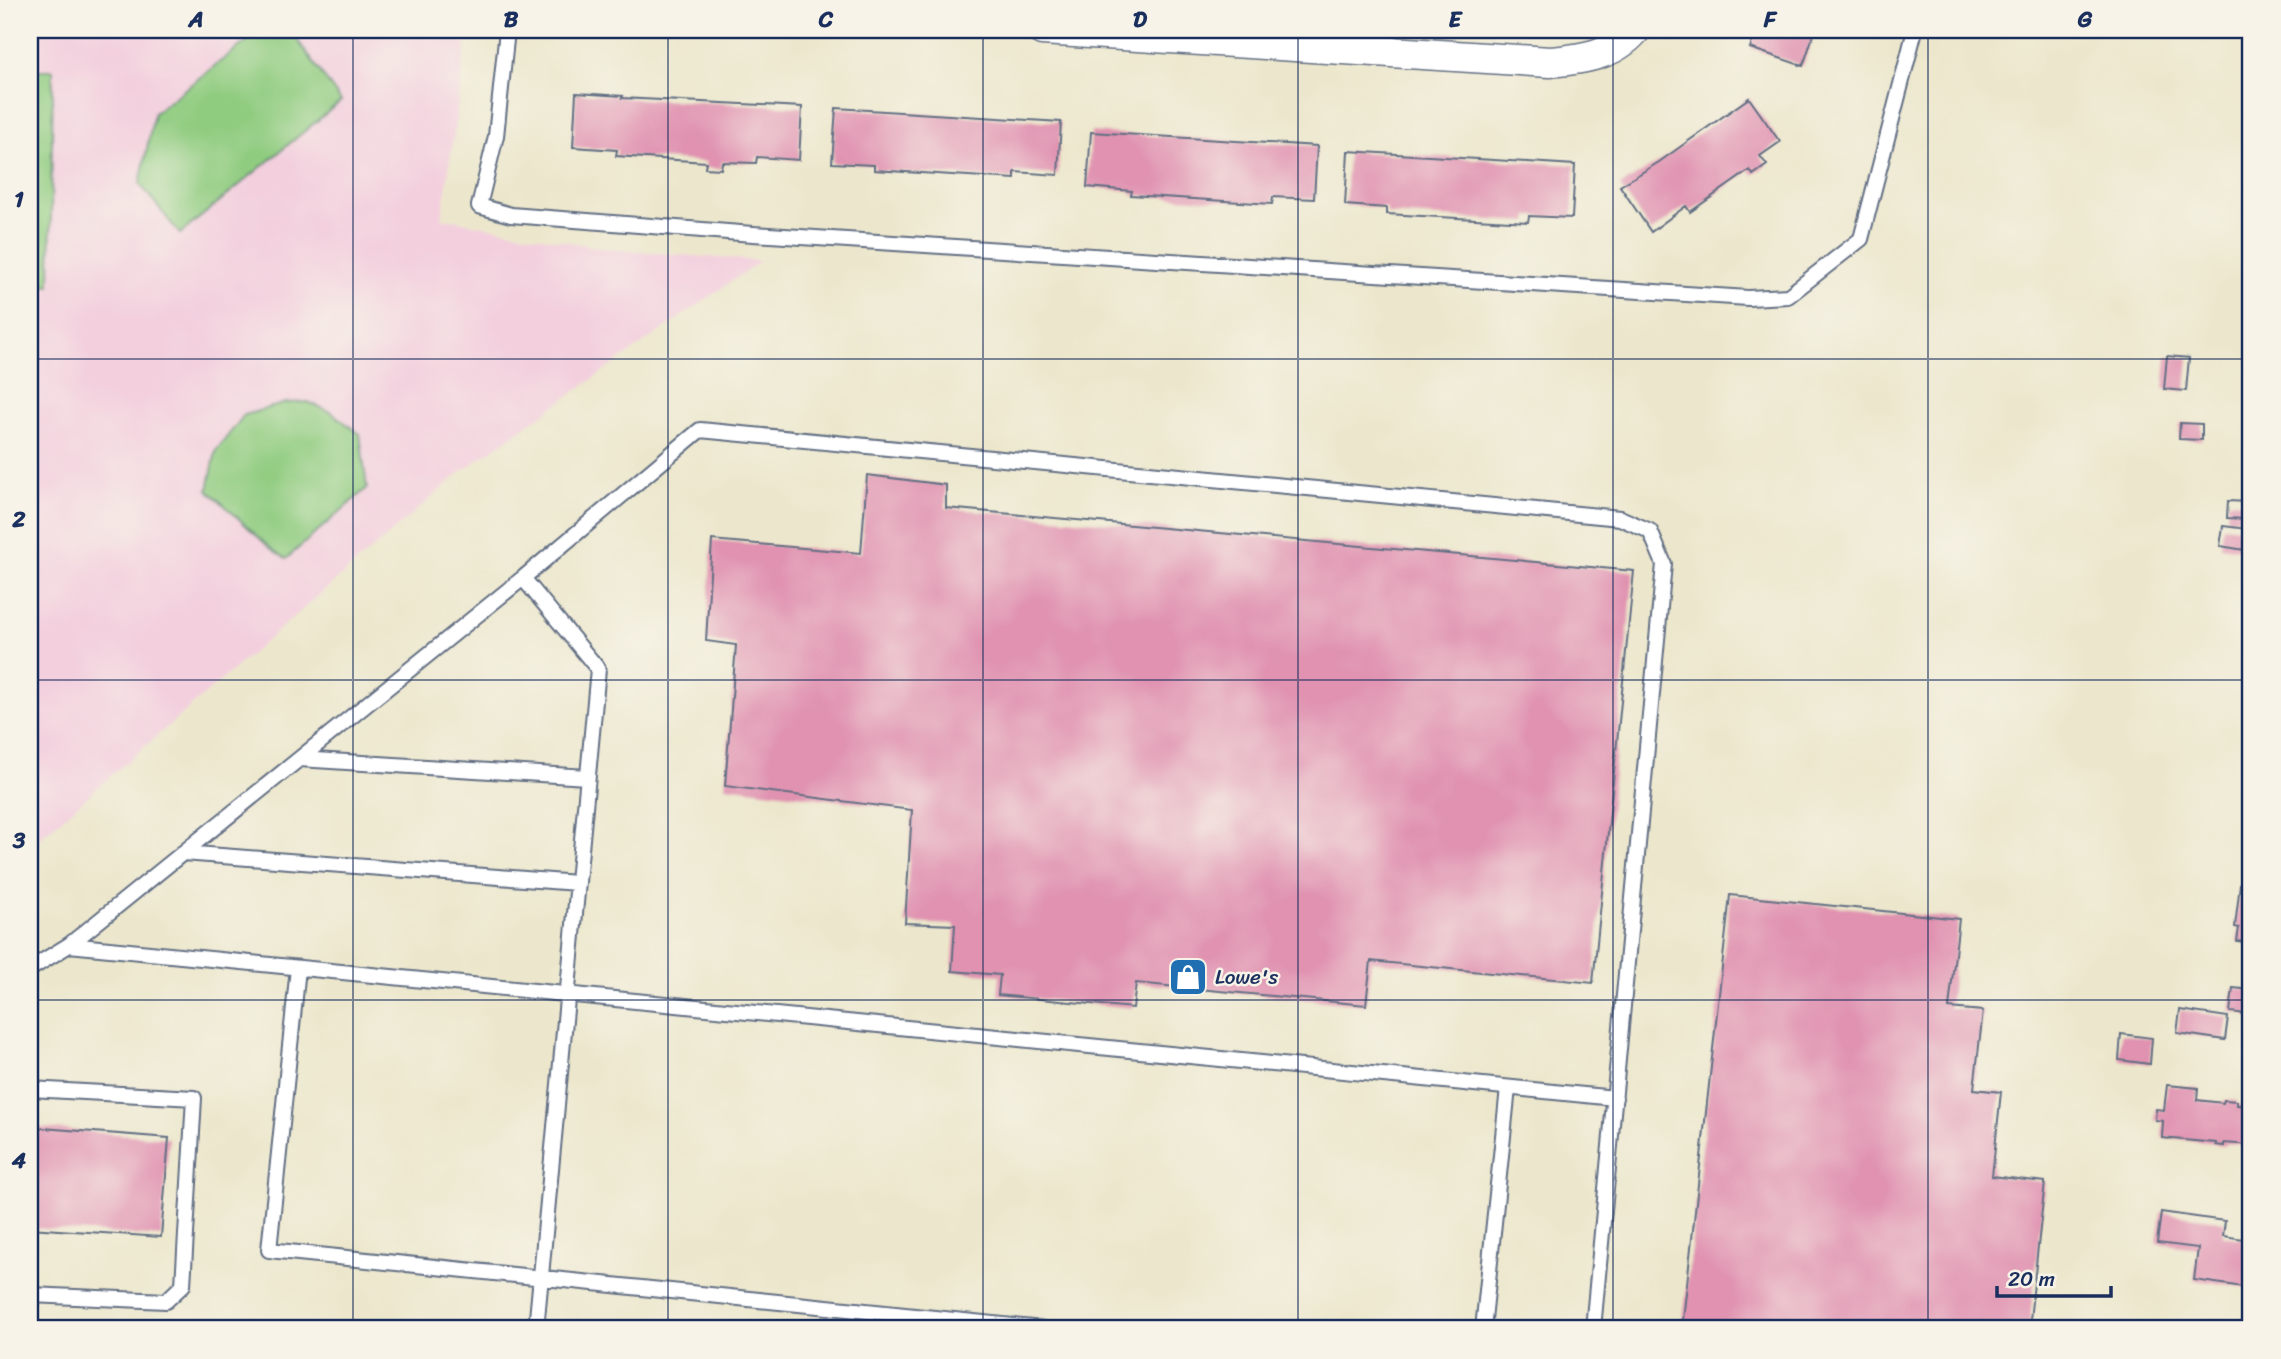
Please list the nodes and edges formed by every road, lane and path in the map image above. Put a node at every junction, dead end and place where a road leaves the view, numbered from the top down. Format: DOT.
graph roads {
  1 [pos="507,30"];
  2 [pos="1045,30"];
  3 [pos="1635,30"];
  4 [pos="1914,30"];
  5 [pos="1267,37"];
  6 [pos="523,578"];
  7 [pos="299,759"];
  8 [pos="587,777"];
  9 [pos="183,853"];
  10 [pos="577,883"];
  11 [pos="69,945"];
  12 [pos="298,968"];
  13 [pos="30,970"];
  14 [pos="566,995"];
  15 [pos="1508,1088"];
  16 [pos="30,1089"];
  17 [pos="1615,1098"];
  18 [pos="541,1278"];
  19 [pos="30,1295"];
  20 [pos="536,1329"];
  21 [pos="1043,1329"];
  22 [pos="1483,1329"];
  23 [pos="1593,1329"];
  1 -- 4 [label="lane"];
  2 -- 5 [label="street"];
  3 -- 5 [label="street"];
  6 -- 7 [label="lane"];
  6 -- 8 [label="lane"];
  6 -- 17 [label="lane"];
  7 -- 8 [label="lane"];
  7 -- 9 [label="lane"];
  8 -- 10 [label="lane"];
  9 -- 10 [label="lane"];
  9 -- 11 [label="lane"];
  10 -- 14 [label="lane"];
  11 -- 12 [label="lane"];
  11 -- 13 [label="lane"];
  12 -- 14 [label="lane"];
  12 -- 18 [label="lane"];
  14 -- 15 [label="lane"];
  14 -- 18 [label="lane"];
  15 -- 17 [label="lane"];
  15 -- 22 [label="lane"];
  16 -- 19 [label="lane"];
  17 -- 23 [label="lane"];
  18 -- 20 [label="lane"];
  18 -- 21 [label="lane"];
}
